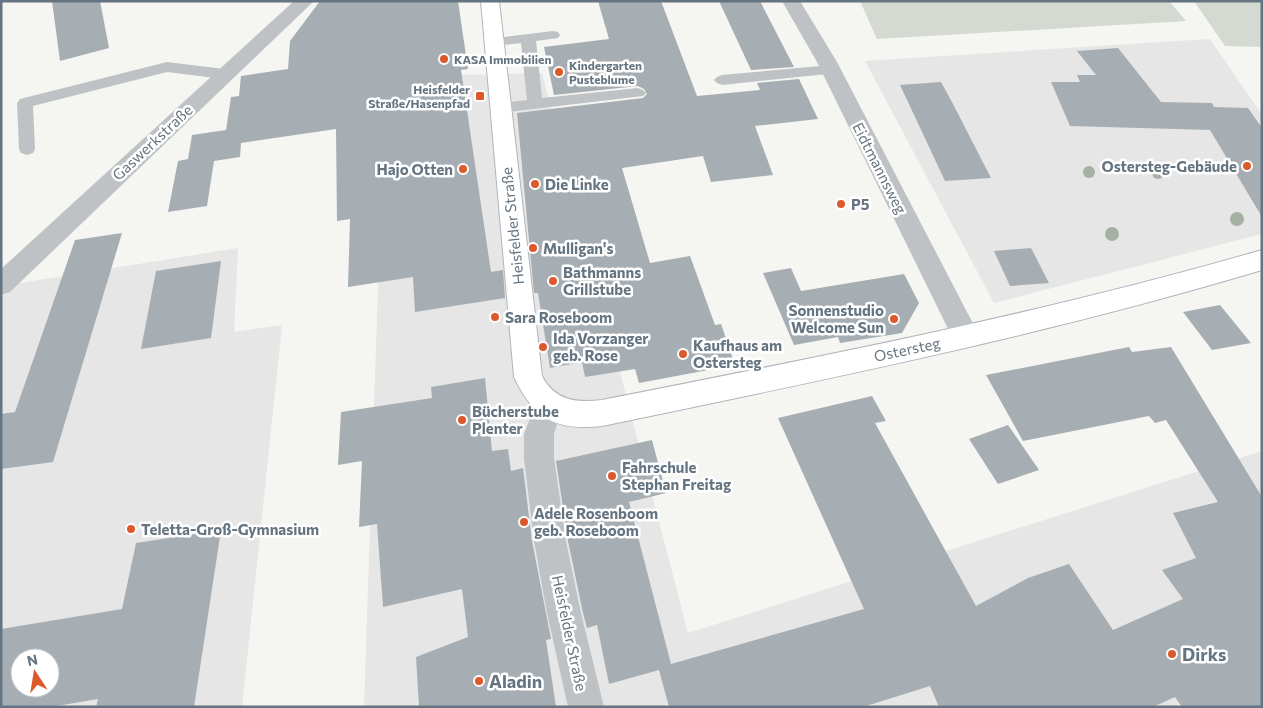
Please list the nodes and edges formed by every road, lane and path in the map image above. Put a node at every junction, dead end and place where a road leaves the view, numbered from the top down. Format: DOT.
graph roads {
  1 [pos="305,1"];
  2 [pos="490,1"];
  3 [pos="791,1"];
  4 [pos="553,35"];
  5 [pos="528,38"];
  6 [pos="493,42"];
  7 [pos="832,70"];
  8 [pos="224,74"];
  9 [pos="722,80"];
  10 [pos="638,93"];
  11 [pos="535,104"];
  12 [pos="499,108"];
  13 [pos="27,149"];
  14 [pos="1262,260"];
  15 [pos="1,285"];
  16 [pos="966,337"];
  17 [pos="549,405"];
  18 [pos="586,707"];
  1 -- 8 [label="street, Gaswerkstraße"];
  2 -- 6 [label="main road, Heisfelder Straße"];
  3 -- 7 [label="street, Eidtmannsweg"];
  4 -- 5 [label="lane"];
  5 -- 6 [label="lane"];
  5 -- 11 [label="lane"];
  6 -- 12 [label="main road, Heisfelder Straße"];
  7 -- 9 [label="lane"];
  7 -- 16 [label="street, Eidtmannsweg"];
  8 -- 13 [label="lane"];
  8 -- 15 [label="street, Gaswerkstraße"];
  10 -- 11 [label="lane"];
  11 -- 12 [label="lane"];
  12 -- 17 [label="main road, Heisfelder Straße"];
  14 -- 16 [label="main road, Ostersteg"];
  16 -- 17 [label="main road, Ostersteg"];
  17 -- 18 [label="street, Heisfelder Straße"];
}
